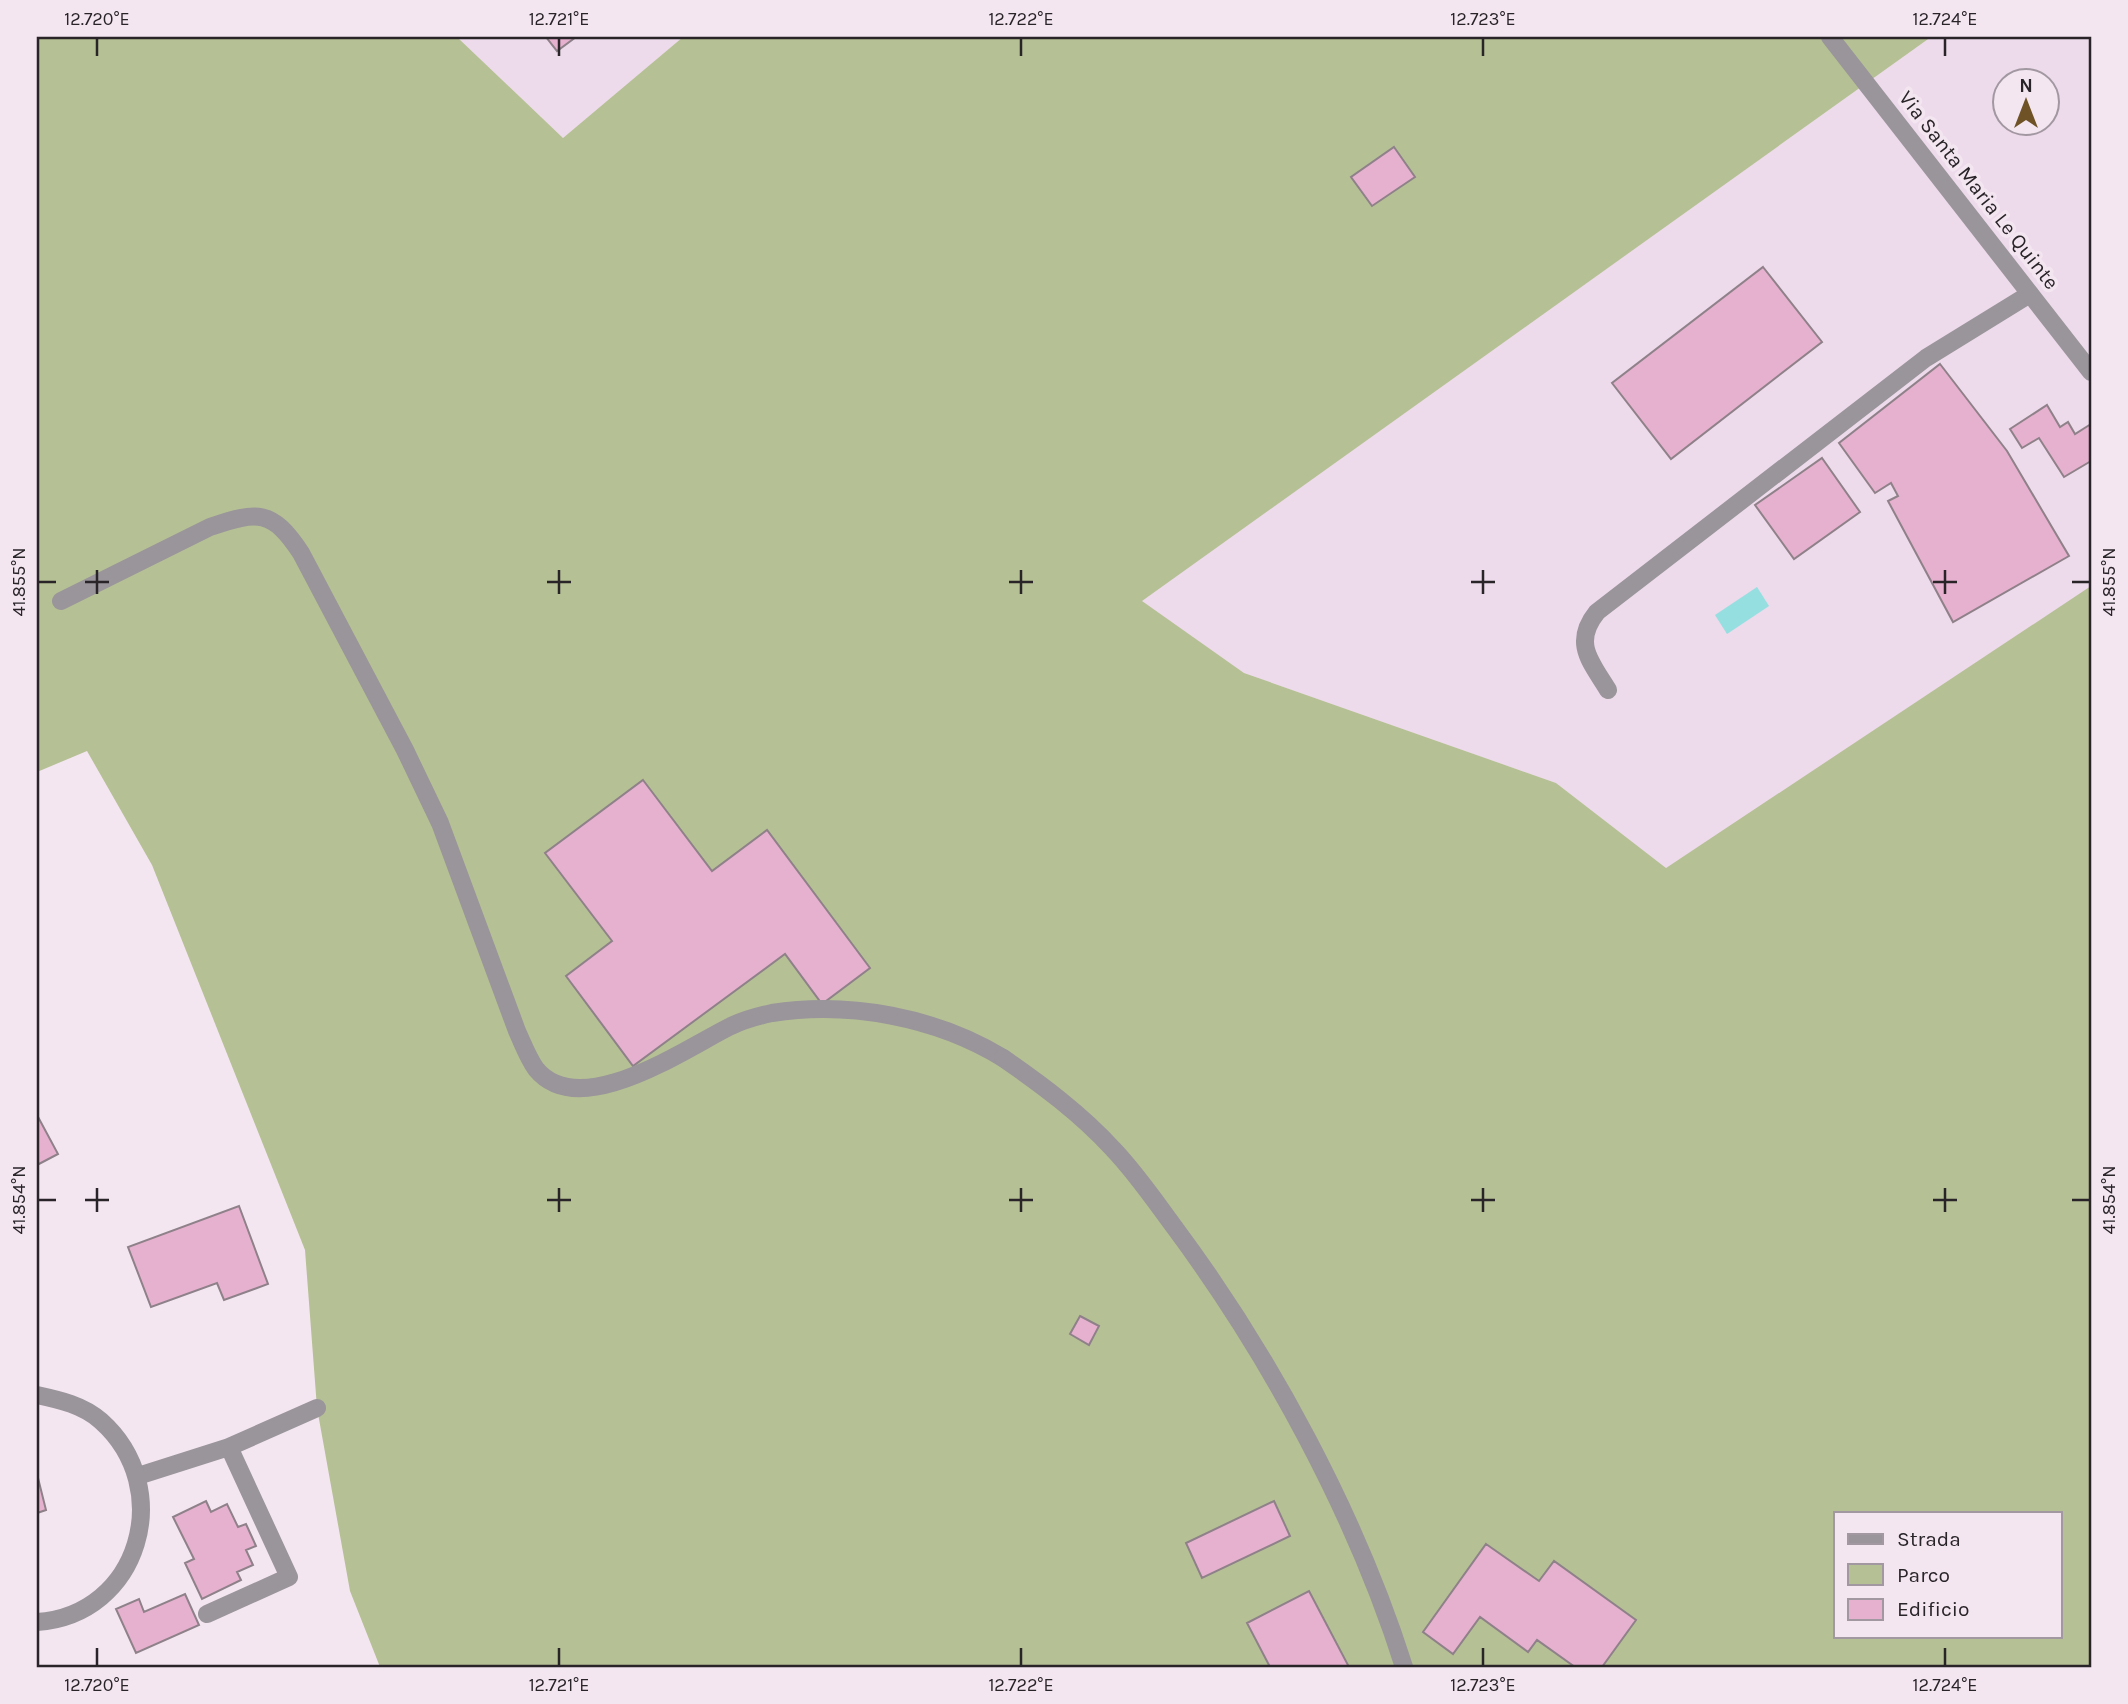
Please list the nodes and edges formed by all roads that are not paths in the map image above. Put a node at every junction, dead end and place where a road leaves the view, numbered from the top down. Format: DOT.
graph roads {
  1 [pos="1830,37"];
  2 [pos="2030,294"];
  3 [pos="2091,372"];
  4 [pos="61,601"];
  5 [pos="1608,690"];
  6 [pos="37,1395"];
  7 [pos="317,1408"];
  8 [pos="229,1447"];
  9 [pos="138,1476"];
  10 [pos="208,1614"];
  11 [pos="37,1622"];
  12 [pos="1404,1667"];
  1 -- 2 [label="street, Via Santa Maria Le Quinte"];
  2 -- 3 [label="street, Via Santa Maria Le Quinte"];
  2 -- 5 [label="street"];
  4 -- 12 [label="street"];
  6 -- 9 [label="street"];
  7 -- 8 [label="street"];
  8 -- 9 [label="street"];
  8 -- 10 [label="street"];
  9 -- 11 [label="street"];
}
